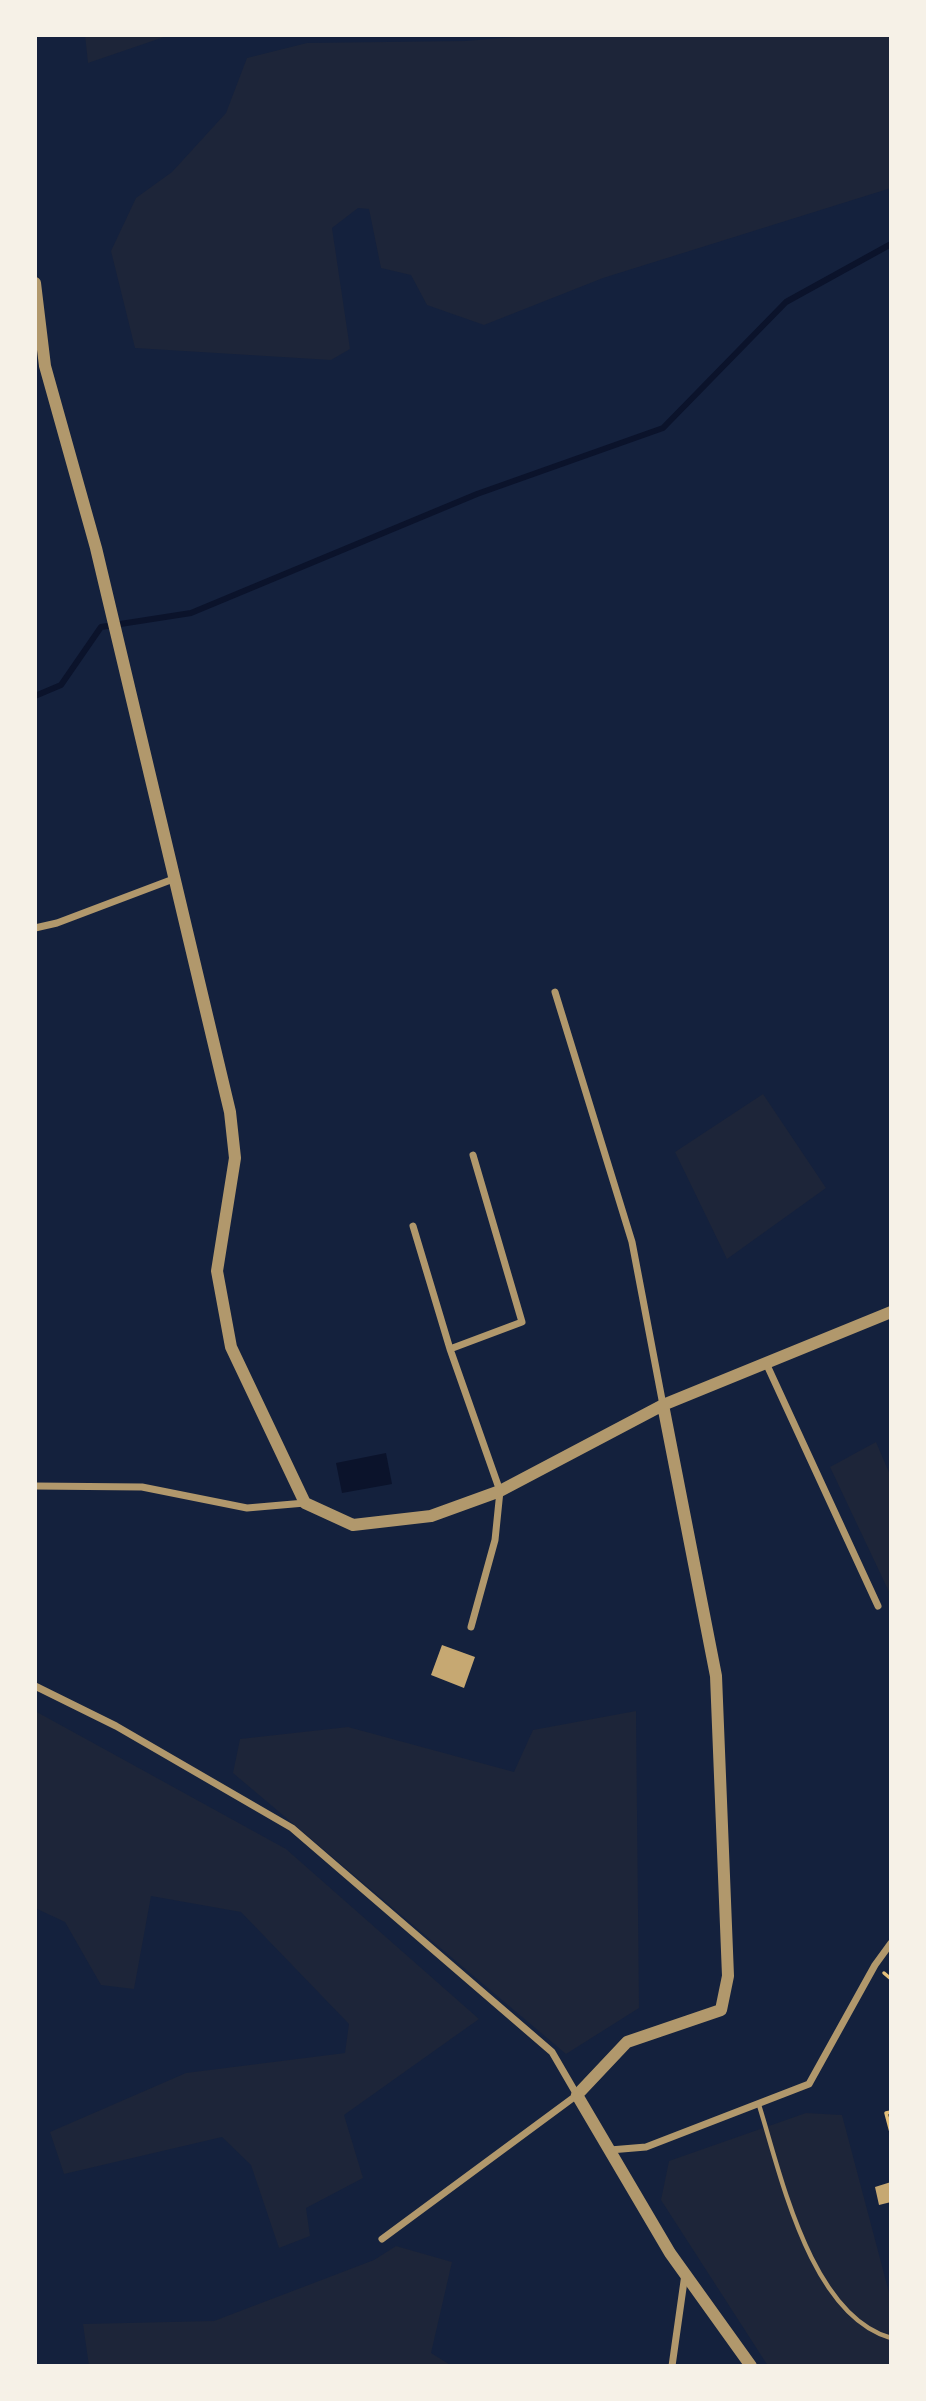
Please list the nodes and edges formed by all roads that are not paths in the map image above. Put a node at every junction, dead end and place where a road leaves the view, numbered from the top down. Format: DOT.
graph roads {
  1 [pos="35,283"];
  2 [pos="176,878"];
  3 [pos="35,928"];
  4 [pos="555,992"];
  5 [pos="473,1155"];
  6 [pos="413,1226"];
  7 [pos="891,1312"];
  8 [pos="450,1349"];
  9 [pos="766,1363"];
  10 [pos="663,1405"];
  11 [pos="35,1486"];
  12 [pos="500,1490"];
  13 [pos="305,1503"];
  14 [pos="878,1606"];
  15 [pos="471,1627"];
  16 [pos="35,1686"];
  17 [pos="891,1943"];
  18 [pos="577,2095"];
  19 [pos="759,2105"];
  20 [pos="610,2150"];
  21 [pos="382,2239"];
  22 [pos="685,2273"];
  23 [pos="891,2338"];
  24 [pos="672,2366"];
  25 [pos="751,2366"];
  1 -- 2 [label="street"];
  2 -- 3 [label="street"];
  2 -- 13 [label="street"];
  4 -- 10 [label="street"];
  5 -- 8 [label="street"];
  6 -- 8 [label="street"];
  7 -- 9 [label="street"];
  8 -- 12 [label="street"];
  9 -- 10 [label="street"];
  9 -- 14 [label="street"];
  10 -- 12 [label="street"];
  10 -- 18 [label="street"];
  11 -- 13 [label="street"];
  12 -- 13 [label="street"];
  12 -- 15 [label="street"];
  16 -- 18 [label="street"];
  17 -- 19 [label="street"];
  18 -- 20 [label="street"];
  18 -- 21 [label="street"];
  19 -- 20 [label="street"];
  19 -- 23 [label="lane"];
  20 -- 22 [label="street"];
  22 -- 24 [label="street"];
  22 -- 25 [label="street"];
}
